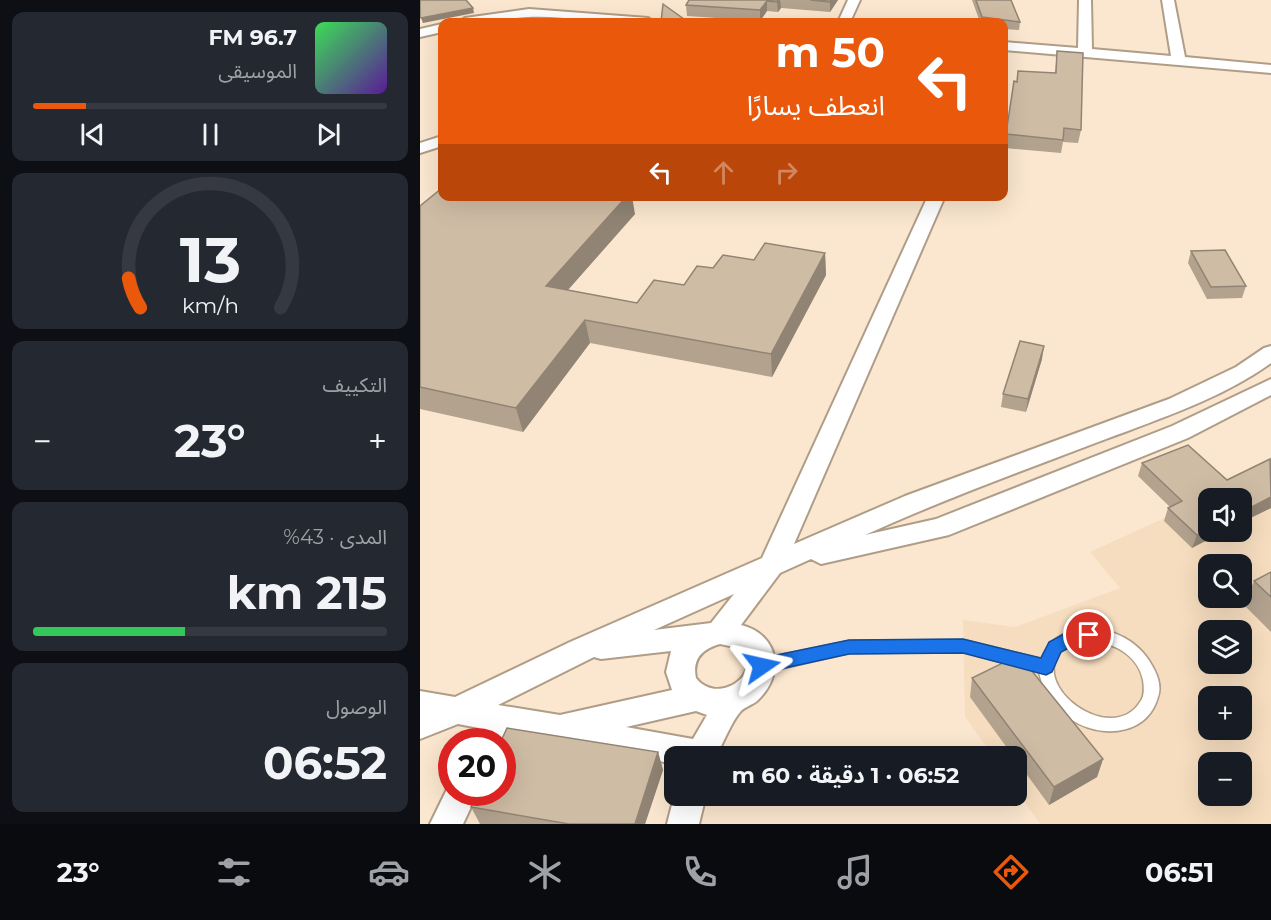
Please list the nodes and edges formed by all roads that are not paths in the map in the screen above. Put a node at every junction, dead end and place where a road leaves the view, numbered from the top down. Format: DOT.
graph roads {
  1 [pos="543,0"];
  2 [pos="854,0"];
  3 [pos="1085,0"];
  4 [pos="1168,0"];
  5 [pos="529,13"];
  6 [pos="474,18"];
  7 [pos="583,18"];
  8 [pos="846,18"];
  9 [pos="438,29"];
  10 [pos="420,33"];
  11 [pos="1008,46"];
  12 [pos="1085,53"];
  13 [pos="1179,61"];
  14 [pos="1271,69"];
  15 [pos="438,142"];
  16 [pos="420,148"];
  17 [pos="936,201"];
  18 [pos="1271,353"];
  19 [pos="1271,386"];
  20 [pos="772,564"];
  21 [pos="712,634"];
  22 [pos="580,650"];
  23 [pos="762,666"];
  24 [pos="1046,667"];
  25 [pos="696,698"];
  26 [pos="731,701"];
  27 [pos="420,704"];
  28 [pos="456,711"];
  29 [pos="420,725"];
  30 [pos="490,728"];
  31 [pos="558,729"];
  32 [pos="516,730"];
  33 [pos="705,746"];
  34 [pos="664,748"];
  35 [pos="455,806"];
  36 [pos="687,806"];
  37 [pos="446,824"];
  38 [pos="683,824"];
  1 -- 5 [label="street"];
  2 -- 8 [label="street"];
  3 -- 12 [label="street"];
  4 -- 13 [label="street"];
  5 -- 6 [label="street"];
  5 -- 7 [label="street"];
  9 -- 10 [label="street"];
  11 -- 12 [label="street"];
  12 -- 13 [label="street"];
  13 -- 14 [label="street"];
  15 -- 16 [label="street"];
  17 -- 20 [label="street"];
  18 -- 20 [label="street"];
  19 -- 20 [label="street"];
  20 -- 21 [label="street"];
  20 -- 22 [label="street"];
  21 -- 22 [label="street"];
  21 -- 23 [label="street"];
  21 -- 25 [label="street"];
  22 -- 28 [label="street"];
  23 -- 24 [label="lane"];
  23 -- 26 [label="street"];
  24 -- 24 [label="lane"];
  25 -- 26 [label="street"];
  25 -- 31 [label="street"];
  26 -- 33 [label="street"];
  27 -- 28 [label="street"];
  28 -- 29 [label="street"];
  28 -- 30 [label="street"];
  31 -- 32 [label="street"];
  31 -- 34 [label="street"];
  35 -- 37 [label="street"];
  36 -- 38 [label="street"];
}
